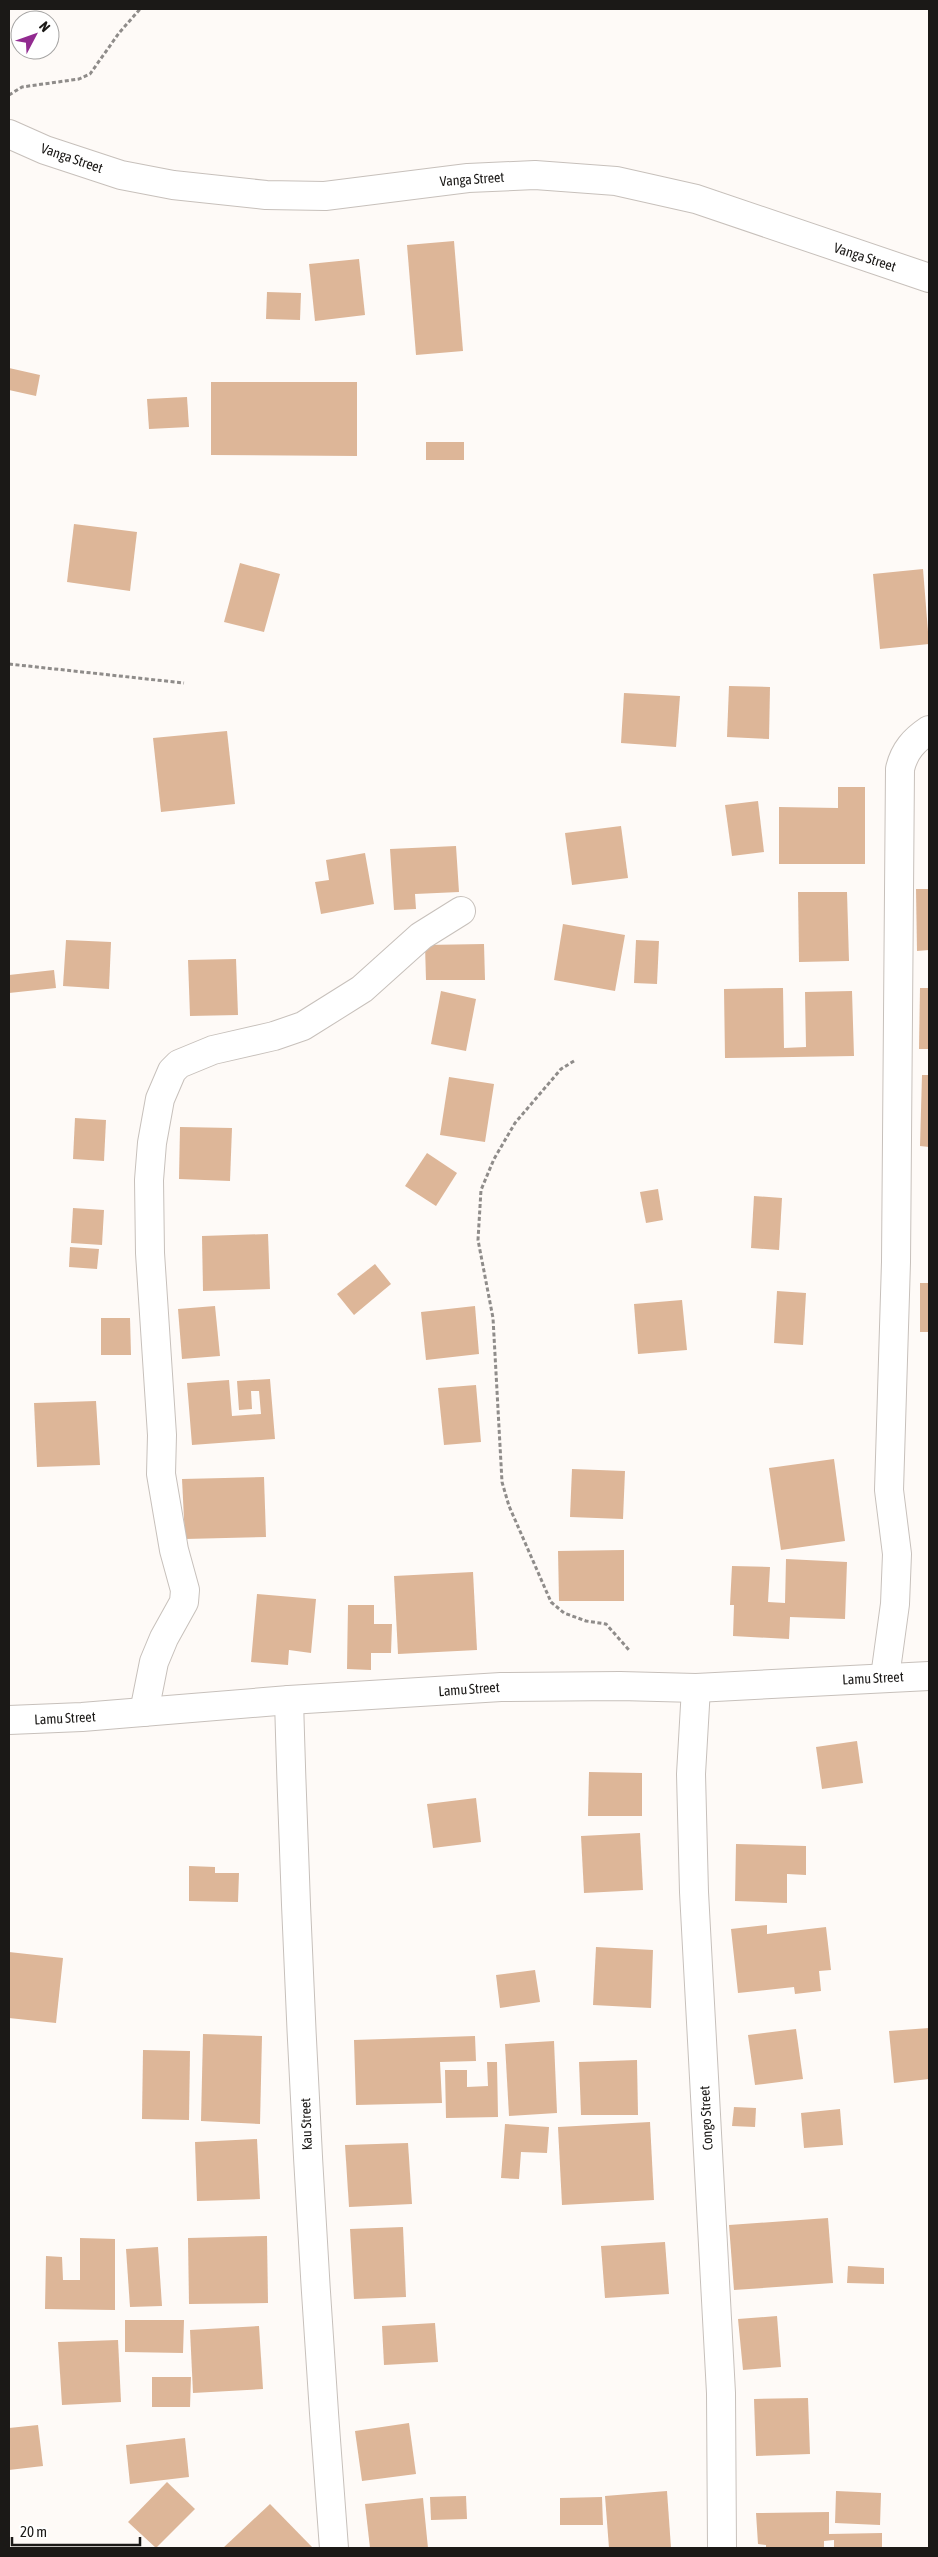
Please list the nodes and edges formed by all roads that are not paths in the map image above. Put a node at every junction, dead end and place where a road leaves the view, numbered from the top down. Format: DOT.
graph roads {
  1 [pos="9,134"];
  2 [pos="929,278"];
  3 [pos="929,730"];
  4 [pos="462,911"];
  5 [pos="929,1676"];
  6 [pos="886,1677"];
  7 [pos="696,1688"];
  8 [pos="290,1700"];
  9 [pos="144,1712"];
  10 [pos="9,1720"];
  11 [pos="334,2548"];
  12 [pos="722,2548"];
  1 -- 2 [label="street, Vanga Street"];
  3 -- 6 [label="street"];
  4 -- 9 [label="street"];
  5 -- 6 [label="street, Lamu Street"];
  6 -- 7 [label="street, Lamu Street"];
  7 -- 8 [label="street, Lamu Street"];
  7 -- 12 [label="street, Congo Street"];
  8 -- 9 [label="street, Lamu Street"];
  8 -- 11 [label="street, Kau Street"];
  9 -- 10 [label="street, Lamu Street"];
}
